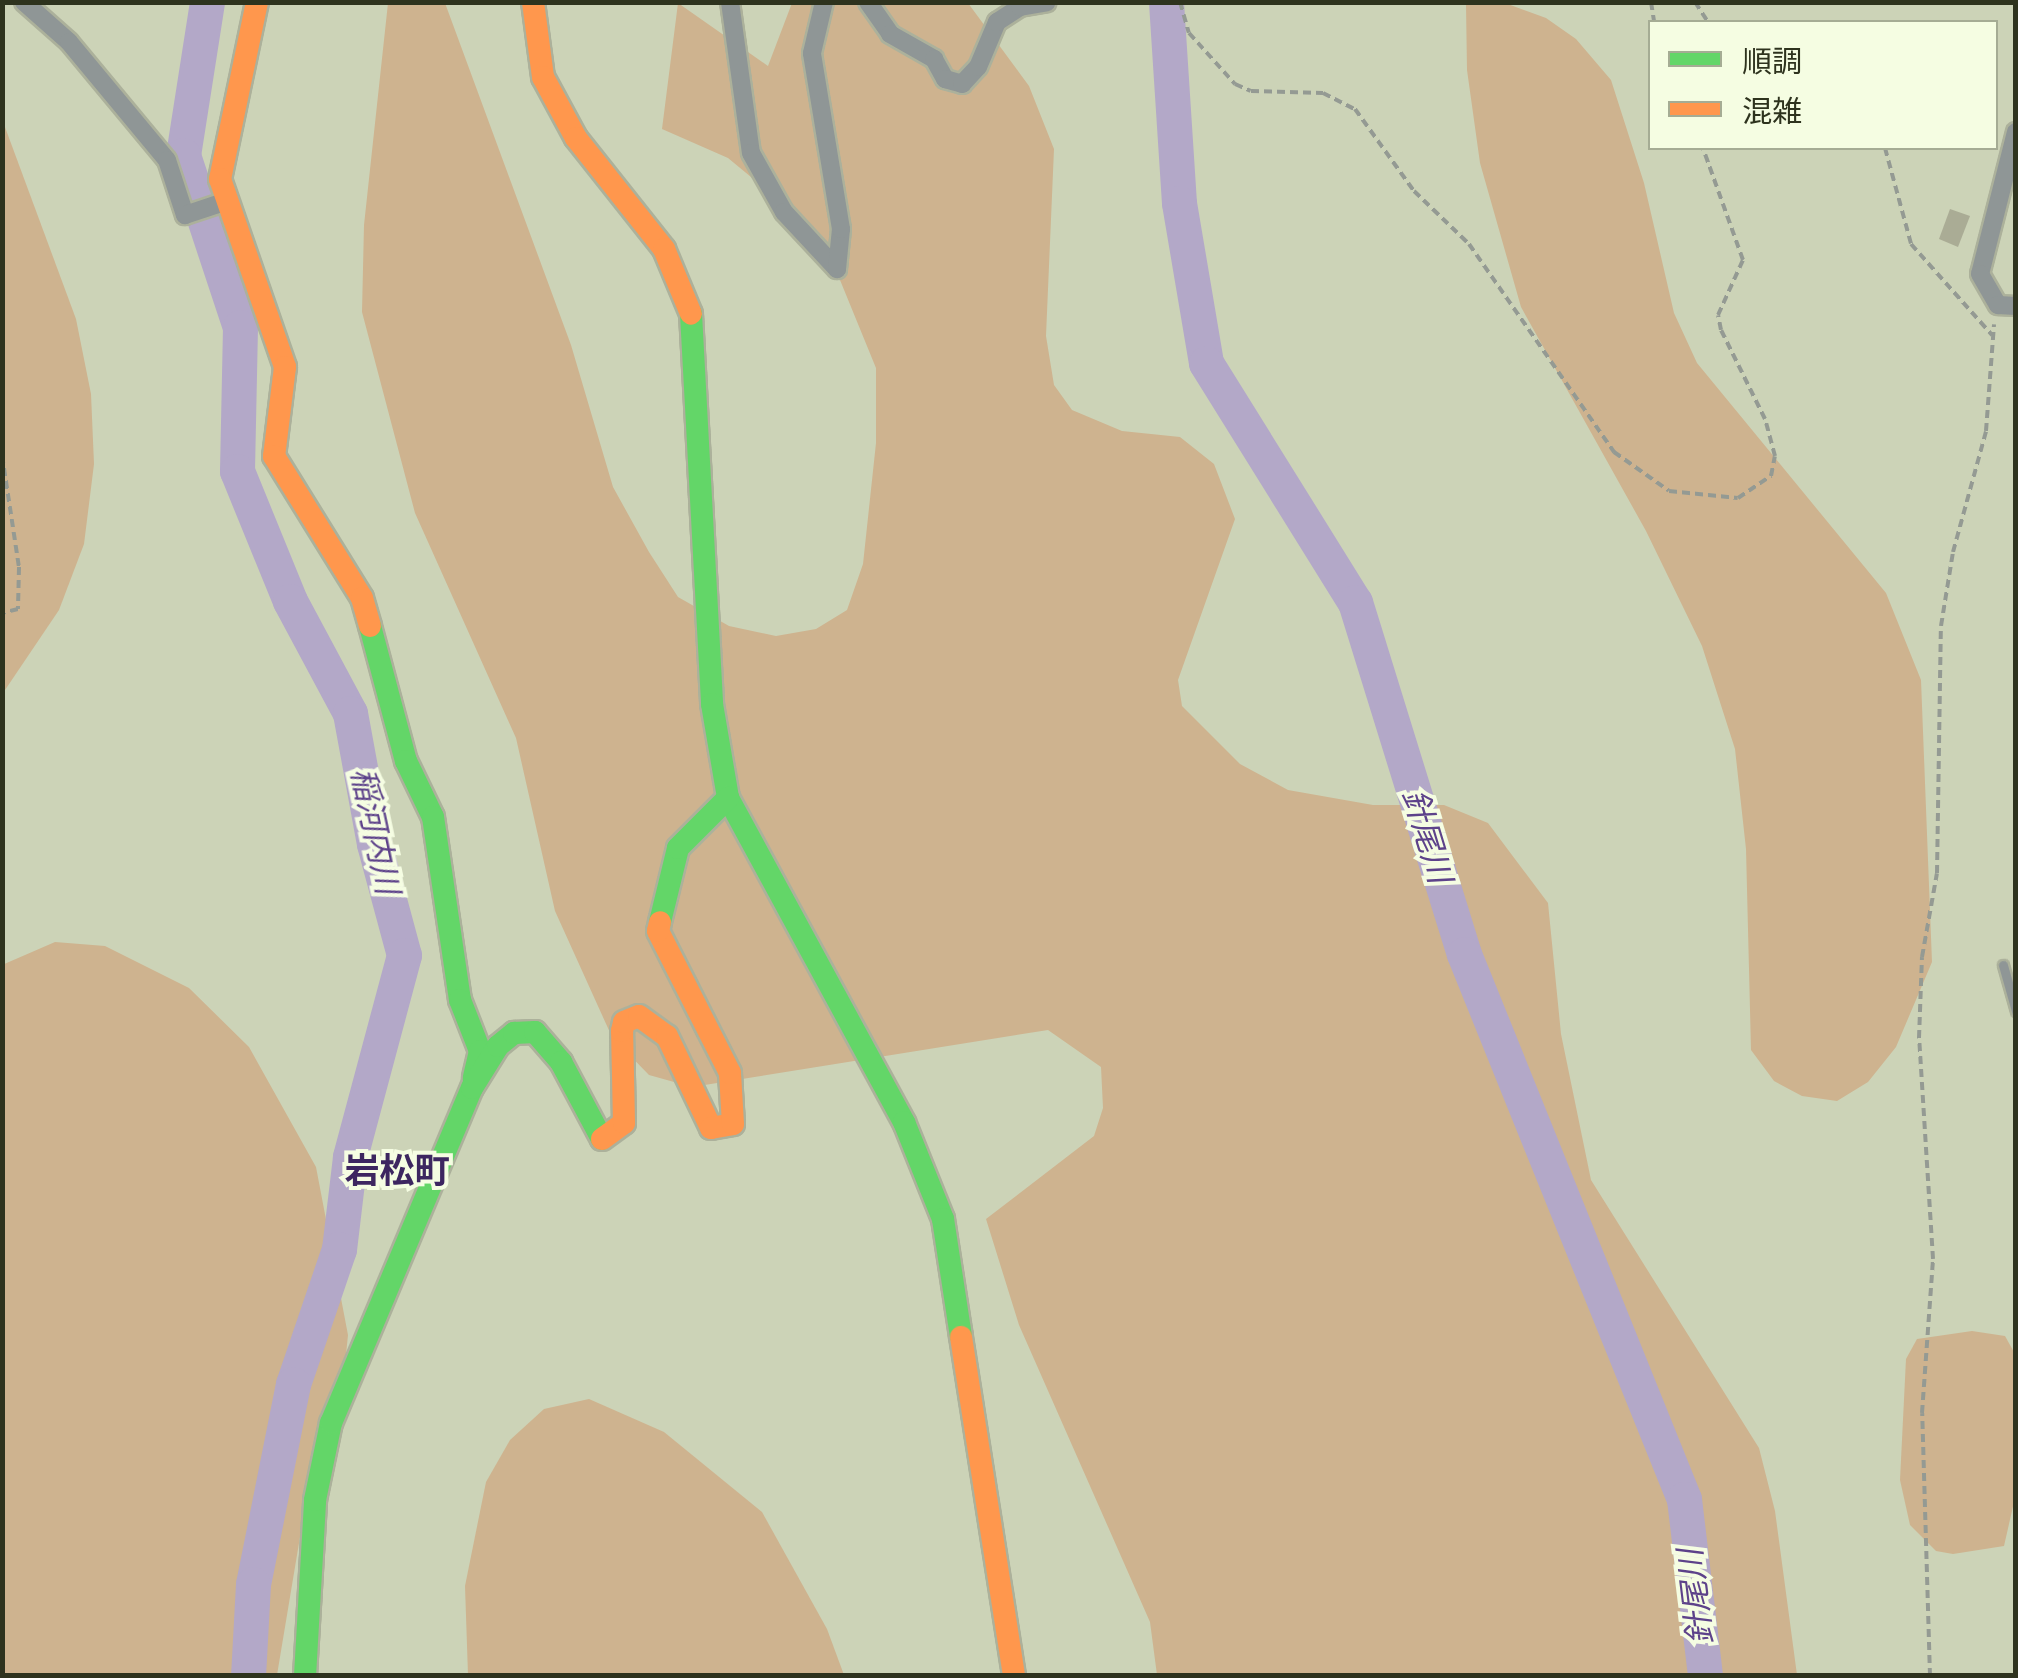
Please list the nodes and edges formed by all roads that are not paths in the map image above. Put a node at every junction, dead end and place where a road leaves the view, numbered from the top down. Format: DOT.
graph roads {
  1 [pos="24,2"];
  2 [pos="258,2"];
  3 [pos="533,2"];
  4 [pos="730,2"];
  5 [pos="824,2"];
  6 [pos="868,2"];
  7 [pos="1047,2"];
  8 [pos="2016,132"];
  9 [pos="222,205"];
  10 [pos="2016,306"];
  11 [pos="728,798"];
  12 [pos="2003,965"];
  13 [pos="2016,1011"];
  14 [pos="472,1088"];
  15 [pos="305,1676"];
  16 [pos="1014,1676"];
  1 -- 9 [label="street"];
  2 -- 9 [label="street"];
  3 -- 11 [label="street"];
  4 -- 5 [label="street"];
  6 -- 7 [label="street"];
  8 -- 10 [label="street"];
  9 -- 14 [label="street"];
  11 -- 14 [label="street"];
  11 -- 16 [label="street"];
  12 -- 13 [label="lane"];
  14 -- 15 [label="street"];
}
